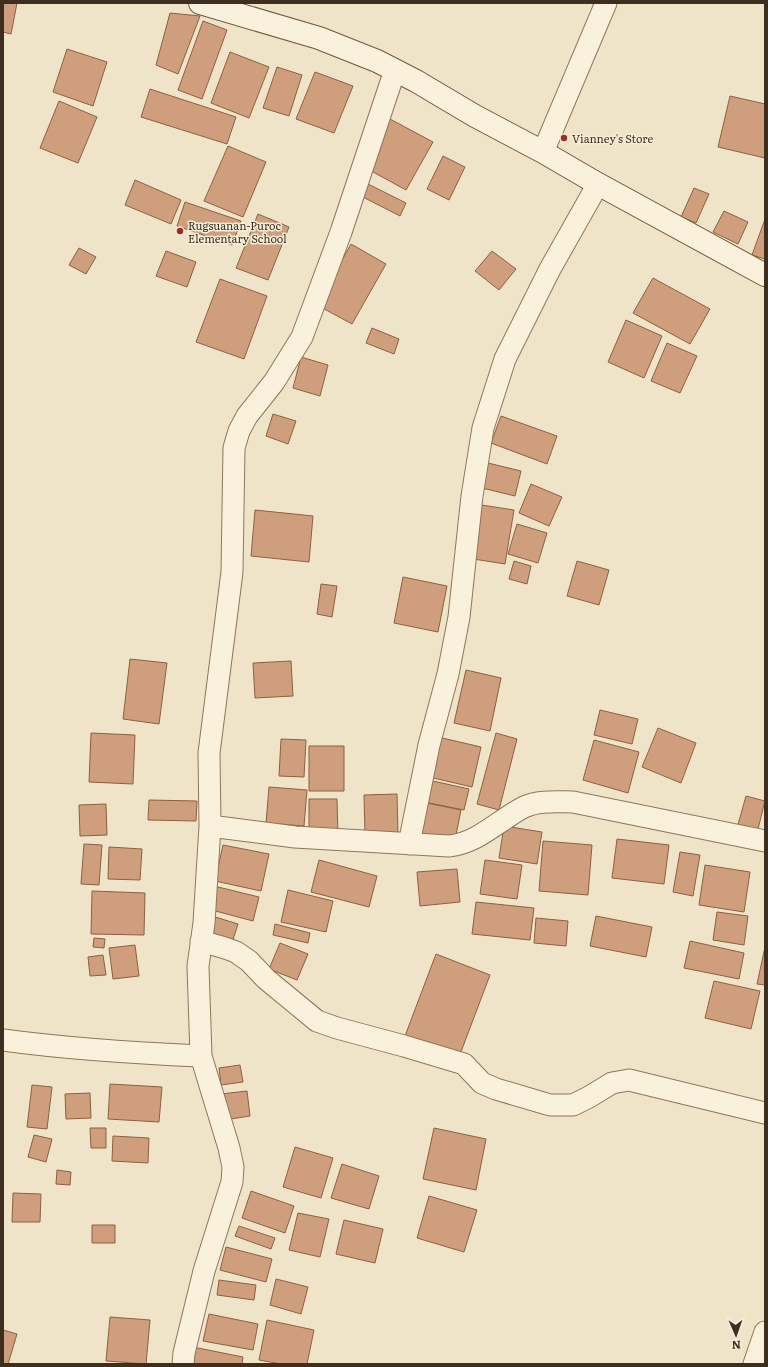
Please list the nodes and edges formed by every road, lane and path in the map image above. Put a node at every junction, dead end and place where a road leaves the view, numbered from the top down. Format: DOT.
graph roads {
  1 [pos="200,3"];
  2 [pos="606,3"];
  3 [pos="395,70"];
  4 [pos="543,152"];
  5 [pos="598,184"];
  6 [pos="765,275"];
  7 [pos="210,826"];
  8 [pos="765,841"];
  9 [pos="409,844"];
  10 [pos="201,941"];
  11 [pos="3,1040"];
  12 [pos="201,1056"];
  13 [pos="765,1113"];
  14 [pos="765,1332"];
  15 [pos="183,1364"];
  16 [pos="754,1364"];
  1 -- 3 [label="street"];
  2 -- 4 [label="street"];
  3 -- 4 [label="street"];
  3 -- 7 [label="street"];
  4 -- 5 [label="street"];
  5 -- 6 [label="street"];
  5 -- 9 [label="street"];
  7 -- 9 [label="street"];
  7 -- 10 [label="street"];
  8 -- 9 [label="street"];
  10 -- 12 [label="street"];
  10 -- 13 [label="street"];
  11 -- 12 [label="street"];
  12 -- 15 [label="street"];
  14 -- 16 [label="street"];
}
